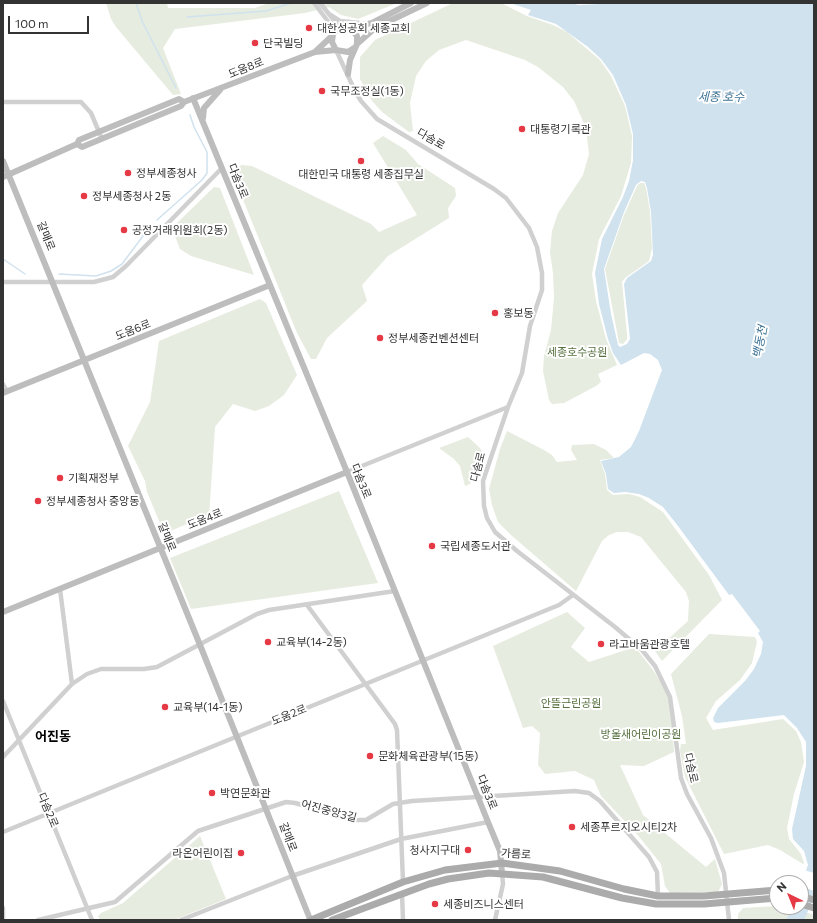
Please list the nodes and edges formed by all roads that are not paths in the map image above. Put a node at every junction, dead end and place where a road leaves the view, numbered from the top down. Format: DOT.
graph roads {
  1 [pos="314,3"];
  2 [pos="320,3"];
  3 [pos="411,3"];
  4 [pos="427,3"];
  5 [pos="329,14"];
  6 [pos="374,26"];
  7 [pos="346,28"];
  8 [pos="333,34"];
  9 [pos="355,46"];
  10 [pos="336,50"];
  11 [pos="315,52"];
  12 [pos="348,74"];
  13 [pos="221,89"];
  14 [pos="193,98"];
  15 [pos="3,102"];
  16 [pos="184,102"];
  17 [pos="203,122"];
  18 [pos="99,132"];
  19 [pos="102,139"];
  20 [pos="77,144"];
  21 [pos="3,161"];
  22 [pos="222,168"];
  23 [pos="6,175"];
  24 [pos="3,282"];
  25 [pos="52,282"];
  26 [pos="270,285"];
  27 [pos="84,360"];
  28 [pos="3,384"];
  29 [pos="5,392"];
  30 [pos="508,407"];
  31 [pos="347,472"];
  32 [pos="159,548"];
  33 [pos="60,589"];
  34 [pos="395,591"];
  35 [pos="573,595"];
  36 [pos="307,605"];
  37 [pos="3,612"];
  38 [pos="200,645"];
  39 [pos="423,661"];
  40 [pos="72,684"];
  41 [pos="365,684"];
  42 [pos="3,701"];
  43 [pos="237,736"];
  44 [pos="19,740"];
  45 [pos="3,757"];
  46 [pos="478,797"];
  47 [pos="400,802"];
  48 [pos="266,809"];
  49 [pos="50,813"];
  50 [pos="488,822"];
  51 [pos="3,832"];
  52 [pos="401,839"];
  53 [pos="502,863"];
  54 [pos="502,873"];
  55 [pos="292,876"];
  56 [pos="404,882"];
  57 [pos="769,891"];
  58 [pos="402,893"];
  59 [pos="658,896"];
  60 [pos="727,898"];
  61 [pos="769,898"];
  62 [pos="3,908"];
  63 [pos="88,910"];
  64 [pos="4,920"];
  65 [pos="38,920"];
  66 [pos="92,920"];
  67 [pos="180,920"];
  68 [pos="310,920"];
  69 [pos="332,920"];
  70 [pos="403,920"];
  71 [pos="495,920"];
  72 [pos="730,920"];
  1 -- 8 [label="street, 다솜로"];
  2 -- 5 [label="street"];
  3 -- 6 [label="street"];
  4 -- 6 [label="street"];
  5 -- 6 [label="street"];
  5 -- 7 [label="street"];
  6 -- 7 [label="street"];
  6 -- 9 [label="street"];
  6 -- 12 [label="street"];
  7 -- 8 [label="street"];
  7 -- 9 [label="street"];
  8 -- 10 [label="street, 다솜로"];
  8 -- 11 [label="street, 도움8로"];
  9 -- 10 [label="street"];
  9 -- 12 [label="street"];
  10 -- 11 [label="street, 도움8로"];
  10 -- 12 [label="street, 다솜로"];
  11 -- 13 [label="street, 도움8로"];
  12 -- 30 [label="street, 다솜로"];
  13 -- 14 [label="street, 도움8로"];
  13 -- 17 [label="street"];
  14 -- 16 [label="street, 도움8로"];
  14 -- 17 [label="street, 다솜3로"];
  15 -- 18 [label="street"];
  16 -- 18 [label="street, 도움8로"];
  16 -- 19 [label="street, 도움8로"];
  17 -- 22 [label="street, 다솜3로"];
  18 -- 19 [label="street"];
  18 -- 20 [label="street, 도움8로"];
  19 -- 20 [label="street, 도움8로"];
  20 -- 23 [label="street, 도움8로"];
  21 -- 23 [label="street, 갈매로"];
  22 -- 25 [label="street"];
  22 -- 26 [label="street, 다솜3로"];
  23 -- 25 [label="street, 갈매로"];
  24 -- 25 [label="street"];
  25 -- 27 [label="street, 갈매로"];
  26 -- 27 [label="street, 도움6로"];
  26 -- 31 [label="street, 다솜3로"];
  27 -- 29 [label="street, 도움6로"];
  27 -- 32 [label="street, 갈매로"];
  28 -- 29 [label="street"];
  30 -- 31 [label="street"];
  30 -- 35 [label="street, 다솜로"];
  31 -- 32 [label="street, 도움4로"];
  31 -- 34 [label="street, 다솜3로"];
  32 -- 33 [label="street, 도움4로"];
  32 -- 38 [label="street, 갈매로"];
  33 -- 37 [label="street, 도움4로"];
  33 -- 40 [label="street"];
  34 -- 36 [label="street"];
  34 -- 39 [label="street, 다솜3로"];
  35 -- 39 [label="street, 도움2로"];
  35 -- 60 [label="street, 다솜로"];
  36 -- 38 [label="street"];
  36 -- 41 [label="street"];
  38 -- 40 [label="street"];
  38 -- 43 [label="street, 갈매로"];
  39 -- 41 [label="street, 도움2로"];
  39 -- 46 [label="street, 다솜3로"];
  40 -- 44 [label="street"];
  41 -- 43 [label="street, 도움2로"];
  41 -- 47 [label="street"];
  42 -- 44 [label="street, 다솜2로"];
  43 -- 48 [label="street, 갈매로"];
  43 -- 49 [label="street, 도움2로"];
  44 -- 45 [label="street"];
  44 -- 49 [label="street, 다솜2로"];
  46 -- 47 [label="street, 어진중앙3길"];
  46 -- 50 [label="street, 다솜3로"];
  46 -- 59 [label="street, 어진중앙3길"];
  47 -- 48 [label="street, 어진중앙3길"];
  47 -- 52 [label="street"];
  48 -- 55 [label="street, 갈매로"];
  48 -- 63 [label="street, 어진중앙3길"];
  49 -- 51 [label="street, 도움2로"];
  49 -- 63 [label="street, 다솜2로"];
  50 -- 52 [label="street"];
  50 -- 53 [label="street, 다솜3로"];
  52 -- 55 [label="street"];
  52 -- 56 [label="street"];
  53 -- 54 [label="street, 다솜3로"];
  53 -- 56 [label="main road, 가름로"];
  53 -- 59 [label="main road, 가름로"];
  54 -- 58 [label="main road, 가름로"];
  54 -- 60 [label="main road, 가름로"];
  54 -- 71 [label="street"];
  55 -- 67 [label="street"];
  55 -- 68 [label="street, 갈매로"];
  56 -- 68 [label="main road, 가름로"];
  57 -- 60 [label="main road"];
  58 -- 69 [label="main road, 가름로"];
  58 -- 70 [label="street"];
  59 -- 60 [label="main road, 가름로"];
  60 -- 61 [label="main road"];
  60 -- 72 [label="street, 다솜로"];
  62 -- 64 [label="street"];
  63 -- 65 [label="street, 어진중앙3길"];
  63 -- 66 [label="street, 다솜2로"];
}
